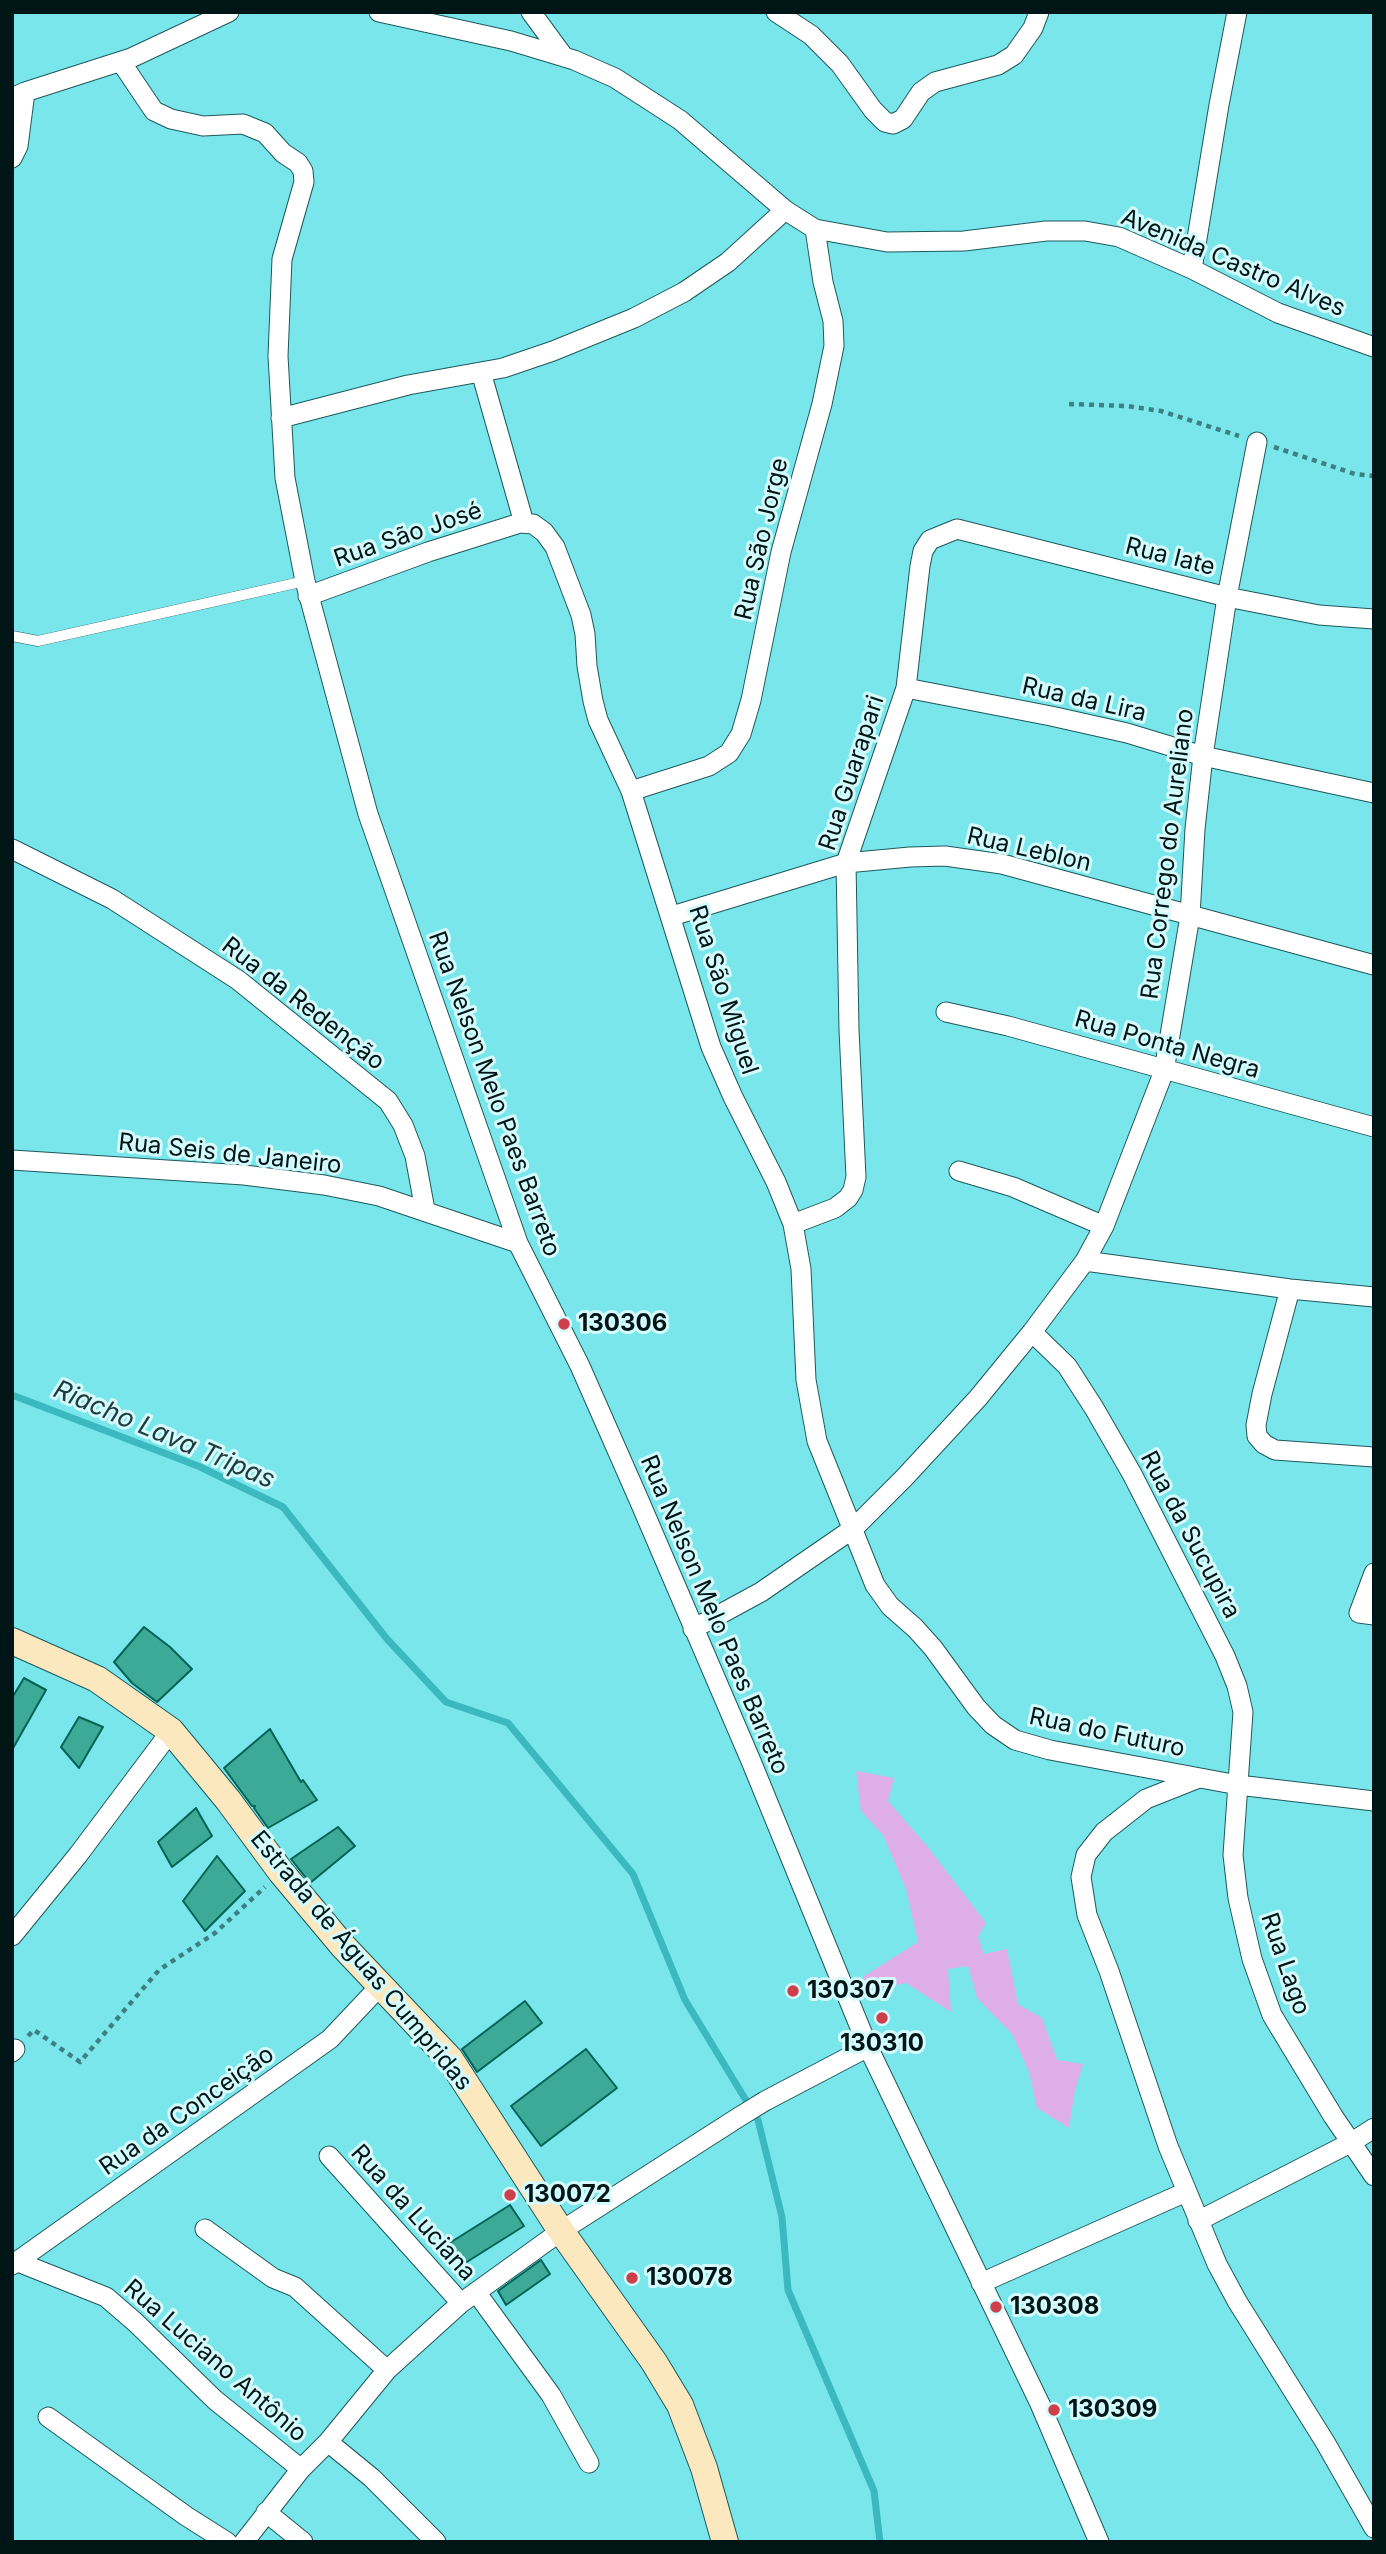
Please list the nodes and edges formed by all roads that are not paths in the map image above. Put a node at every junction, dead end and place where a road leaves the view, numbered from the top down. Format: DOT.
graph roads {
  1 [pos="229,12"];
  2 [pos="379,12"];
  3 [pos="531,12"];
  4 [pos="776,12"];
  5 [pos="1039,12"];
  6 [pos="1237,12"];
  7 [pos="564,57"];
  8 [pos="121,62"];
  9 [pos="19,95"];
  10 [pos="12,158"];
  11 [pos="785,209"];
  12 [pos="816,229"];
  13 [pos="1192,269"];
  14 [pos="1374,347"];
  15 [pos="481,372"];
  16 [pos="281,418"];
  17 [pos="1257,442"];
  18 [pos="524,523"];
  19 [pos="957,529"];
  20 [pos="307,588"];
  21 [pos="1227,597"];
  22 [pos="1374,619"];
  23 [pos="12,636"];
  24 [pos="906,688"];
  25 [pos="1203,756"];
  26 [pos="631,791"];
  27 [pos="1374,793"];
  28 [pos="12,849"];
  29 [pos="846,863"];
  30 [pos="672,916"];
  31 [pos="1190,916"];
  32 [pos="1374,965"];
  33 [pos="946,1012"];
  34 [pos="1164,1071"];
  35 [pos="1374,1127"];
  36 [pos="12,1160"];
  37 [pos="959,1171"];
  38 [pos="425,1210"];
  39 [pos="793,1224"];
  40 [pos="1104,1226"];
  41 [pos="518,1244"];
  42 [pos="1085,1261"];
  43 [pos="1290,1289"];
  44 [pos="1374,1297"];
  45 [pos="1032,1332"];
  46 [pos="1374,1457"];
  47 [pos="854,1528"];
  48 [pos="1374,1573"];
  49 [pos="1367,1614"];
  50 [pos="693,1629"];
  51 [pos="13,1643"];
  52 [pos="172,1731"];
  53 [pos="1200,1777"];
  54 [pos="1238,1785"];
  55 [pos="1374,1801"];
  56 [pos="12,1936"];
  57 [pos="380,1986"];
  58 [pos="868,2047"];
  59 [pos="1374,2128"];
  60 [pos="1352,2142"];
  61 [pos="329,2157"];
  62 [pos="1374,2176"];
  63 [pos="1186,2192"];
  64 [pos="1198,2221"];
  65 [pos="205,2229"];
  66 [pos="561,2231"];
  67 [pos="15,2264"];
  68 [pos="981,2283"];
  69 [pos="469,2297"];
  70 [pos="387,2370"];
  71 [pos="48,2417"];
  72 [pos="328,2442"];
  73 [pos="589,2463"];
  74 [pos="301,2469"];
  75 [pos="266,2512"];
  76 [pos="1374,2528"];
  77 [pos="227,2542"];
  78 [pos="244,2542"];
  79 [pos="303,2542"];
  80 [pos="436,2542"];
  81 [pos="725,2542"];
  82 [pos="1099,2542"];
  1 -- 8 [label="street"];
  2 -- 7 [label="street, Avenida Castro Alves"];
  3 -- 7 [label="street"];
  4 -- 5 [label="street"];
  6 -- 13 [label="street"];
  7 -- 11 [label="street, Avenida Castro Alves"];
  8 -- 9 [label="street"];
  8 -- 16 [label="street, Rua Nelson Melo Paes Barreto"];
  9 -- 10 [label="street"];
  11 -- 12 [label="street, Avenida Castro Alves"];
  11 -- 15 [label="street"];
  12 -- 13 [label="street, Avenida Castro Alves"];
  12 -- 26 [label="street, Rua São Jorge"];
  13 -- 14 [label="street, Avenida Castro Alves"];
  15 -- 16 [label="street"];
  15 -- 18 [label="street"];
  16 -- 20 [label="street, Rua Nelson Melo Paes Barreto"];
  17 -- 21 [label="street, Rua Corrego do Aureliano"];
  18 -- 20 [label="street, Rua São José"];
  18 -- 26 [label="street, Rua São Miguel"];
  19 -- 21 [label="street, Rua Iate"];
  19 -- 24 [label="street, Rua Guarapari"];
  20 -- 23 [label="lane"];
  20 -- 41 [label="street, Rua Nelson Melo Paes Barreto"];
  21 -- 22 [label="street, Rua Iate"];
  21 -- 25 [label="street, Rua Corrego do Aureliano"];
  24 -- 25 [label="street, Rua da Lira"];
  24 -- 29 [label="street, Rua Guarapari"];
  25 -- 27 [label="street, Rua da Lira"];
  25 -- 31 [label="street, Rua Corrego do Aureliano"];
  26 -- 30 [label="street, Rua São Miguel"];
  28 -- 38 [label="street, Rua da Redenção"];
  29 -- 30 [label="street, Rua Leblon"];
  29 -- 31 [label="street, Rua Leblon"];
  29 -- 39 [label="street, Rua Guarapari"];
  30 -- 39 [label="street, Rua São Miguel"];
  31 -- 32 [label="street, Rua Leblon"];
  31 -- 34 [label="street, Rua Corrego do Aureliano"];
  33 -- 34 [label="street, Rua Ponta Negra"];
  34 -- 35 [label="street, Rua Ponta Negra"];
  34 -- 40 [label="street, Rua Corrego do Aureliano"];
  36 -- 38 [label="street, Rua Seis de Janeiro"];
  37 -- 40 [label="street"];
  38 -- 41 [label="street, Rua Seis de Janeiro"];
  39 -- 47 [label="street, Rua São Miguel"];
  40 -- 42 [label="street, Rua Corrego do Aureliano"];
  41 -- 50 [label="street, Rua Nelson Melo Paes Barreto"];
  42 -- 43 [label="street"];
  42 -- 45 [label="street, Rua Corrego do Aureliano"];
  43 -- 44 [label="street"];
  43 -- 46 [label="street"];
  45 -- 47 [label="street, Rua Corrego do Aureliano"];
  45 -- 54 [label="street, Rua da Sucupira"];
  47 -- 50 [label="street, Rua Corrego do Aureliano"];
  47 -- 53 [label="street, Rua do Futuro"];
  48 -- 49 [label="street"];
  50 -- 58 [label="street, Rua Nelson Melo Paes Barreto"];
  51 -- 52 [label="main road, Estrada de Águas Cumpridas"];
  52 -- 56 [label="street"];
  52 -- 57 [label="main road, Estrada de Águas Cumpridas"];
  53 -- 54 [label="street, Rua do Futuro"];
  53 -- 63 [label="street"];
  54 -- 55 [label="street, Rua do Futuro"];
  54 -- 60 [label="street, Rua Lago"];
  57 -- 66 [label="main road, Estrada de Águas Cumpridas"];
  57 -- 67 [label="street, Rua da Conceição"];
  58 -- 66 [label="street"];
  58 -- 68 [label="street, Rua Nelson Melo Paes Barreto"];
  59 -- 60 [label="street"];
  60 -- 62 [label="street, Rua Lago"];
  60 -- 64 [label="street"];
  61 -- 69 [label="street, Rua da Luciana"];
  63 -- 64 [label="street"];
  63 -- 68 [label="street"];
  64 -- 76 [label="street"];
  65 -- 70 [label="street"];
  66 -- 69 [label="street"];
  66 -- 81 [label="main road, Estrada de Águas Cumpridas"];
  67 -- 74 [label="street, Rua Luciano Antônio"];
  68 -- 82 [label="street, Rua Nelson Melo Paes Barreto"];
  69 -- 70 [label="street"];
  69 -- 73 [label="street, Rua da Luciana"];
  70 -- 72 [label="street"];
  71 -- 77 [label="street"];
  72 -- 74 [label="street"];
  72 -- 80 [label="street"];
  74 -- 75 [label="street"];
  75 -- 78 [label="street"];
  75 -- 79 [label="street"];
}
